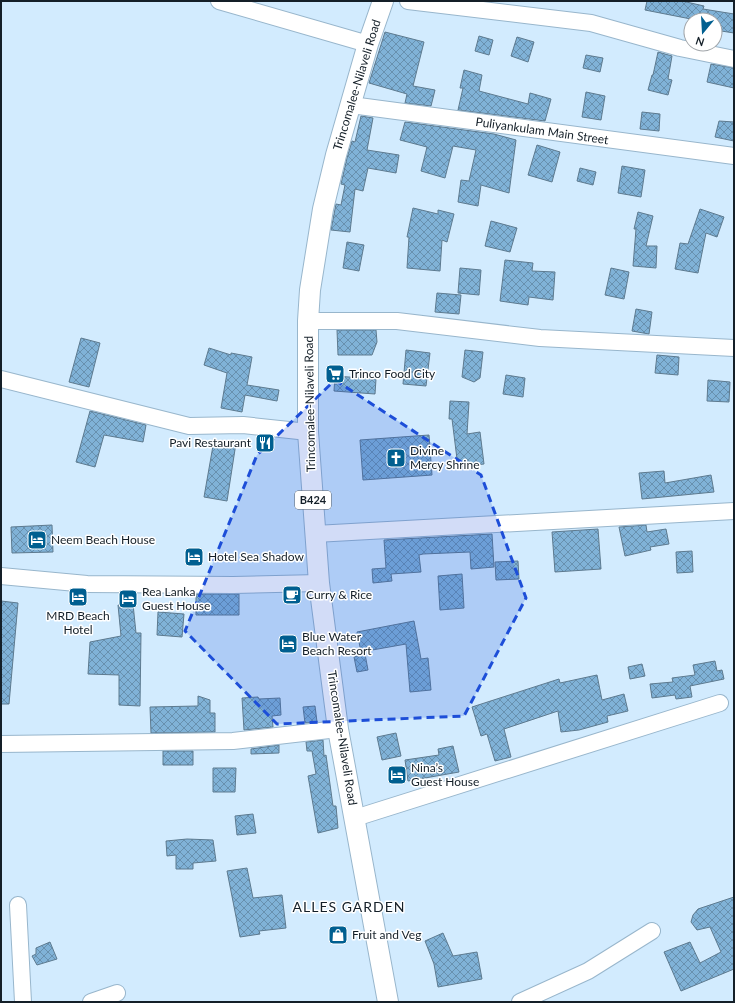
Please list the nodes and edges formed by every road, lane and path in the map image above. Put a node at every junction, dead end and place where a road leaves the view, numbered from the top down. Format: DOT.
graph roads {
  1 [pos="219,1"];
  2 [pos="383,1"];
  3 [pos="408,1"];
  4 [pos="368,44"];
  5 [pos="734,59"];
  6 [pos="351,105"];
  7 [pos="734,156"];
  8 [pos="308,321"];
  9 [pos="734,348"];
  10 [pos="1,379"];
  11 [pos="308,432"];
  12 [pos="734,511"];
  13 [pos="315,534"];
  14 [pos="1,576"];
  15 [pos="320,583"];
  16 [pos="720,703"];
  17 [pos="338,729"];
  18 [pos="1,744"];
  19 [pos="354,818"];
  20 [pos="18,905"];
  21 [pos="652,931"];
  22 [pos="118,993"];
  23 [pos="23,1002"];
  24 [pos="91,1002"];
  25 [pos="388,1002"];
  26 [pos="520,1002"];
  1 -- 4 [label="street"];
  2 -- 4 [label="main road, Trincomalee-Nilaveli Road / B424"];
  3 -- 5 [label="street"];
  4 -- 6 [label="main road, Trincomalee-Nilaveli Road / B424"];
  6 -- 7 [label="street, Puliyankulam Main Street"];
  6 -- 8 [label="main road, Trincomalee-Nilaveli Road / B424"];
  8 -- 9 [label="street"];
  8 -- 11 [label="main road, Trincomalee-Nilaveli Road / B424"];
  10 -- 11 [label="street"];
  11 -- 13 [label="main road, Trincomalee-Nilaveli Road / B424"];
  12 -- 13 [label="street"];
  13 -- 15 [label="main road, Trincomalee-Nilaveli Road / B424"];
  14 -- 15 [label="street"];
  15 -- 17 [label="main road, Trincomalee-Nilaveli Road / B424"];
  16 -- 19 [label="street"];
  17 -- 18 [label="street"];
  17 -- 19 [label="main road, Trincomalee-Nilaveli Road / B424"];
  19 -- 25 [label="main road, Trincomalee-Nilaveli Road / B424"];
  20 -- 23 [label="street"];
  21 -- 26 [label="street"];
  22 -- 24 [label="street"];
}
